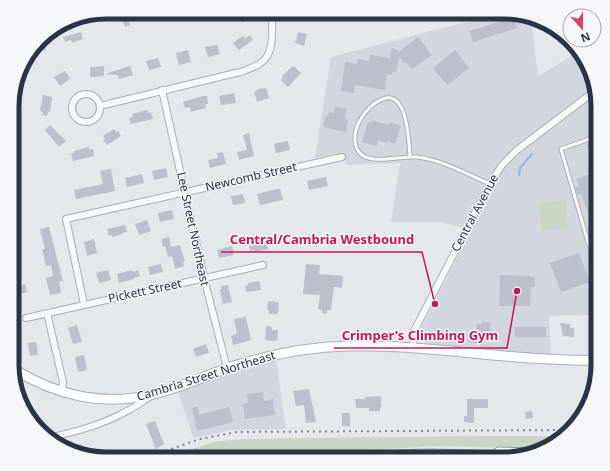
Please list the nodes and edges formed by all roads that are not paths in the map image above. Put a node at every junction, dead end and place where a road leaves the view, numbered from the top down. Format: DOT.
graph roads {
  1 [pos="272,19"];
  2 [pos="162,90"];
  3 [pos="590,95"];
  4 [pos="100,106"];
  5 [pos="591,138"];
  6 [pos="342,157"];
  7 [pos="410,157"];
  8 [pos="490,184"];
  9 [pos="186,192"];
  10 [pos="591,250"];
  11 [pos="263,265"];
  12 [pos="204,278"];
  13 [pos="84,304"];
  14 [pos="47,313"];
  15 [pos="26,318"];
  16 [pos="413,348"];
  17 [pos="591,360"];
  18 [pos="227,368"];
  19 [pos="19,372"];
  20 [pos="62,392"];
  21 [pos="155,394"];
  22 [pos="56,436"];
  1 -- 2 [label="street"];
  2 -- 4 [label="street"];
  2 -- 9 [label="street, Lee Street Northeast"];
  3 -- 8 [label="street, Central Avenue"];
  4 -- 4 [label="street"];
  5 -- 10 [label="lane"];
  6 -- 9 [label="street, Newcomb Street"];
  7 -- 7 [label="lane"];
  7 -- 8 [label="lane"];
  8 -- 16 [label="street, Central Avenue"];
  9 -- 12 [label="street, Lee Street Northeast"];
  9 -- 13 [label="street, Newcomb Street"];
  11 -- 12 [label="street, Pickett Street"];
  12 -- 13 [label="street, Pickett Street"];
  12 -- 18 [label="street, Lee Street Northeast"];
  13 -- 14 [label="street, Pickett Street"];
  14 -- 15 [label="street, Pickett Street"];
  14 -- 20 [label="street"];
  16 -- 17 [label="main road, Cambria Street Northeast"];
  16 -- 18 [label="main road, Cambria Street Northeast"];
  18 -- 21 [label="main road, Cambria Street Northeast"];
  19 -- 20 [label="main road, Cambria Street Northeast"];
  20 -- 21 [label="main road, Cambria Street Northeast"];
  21 -- 22 [label="street"];
}
